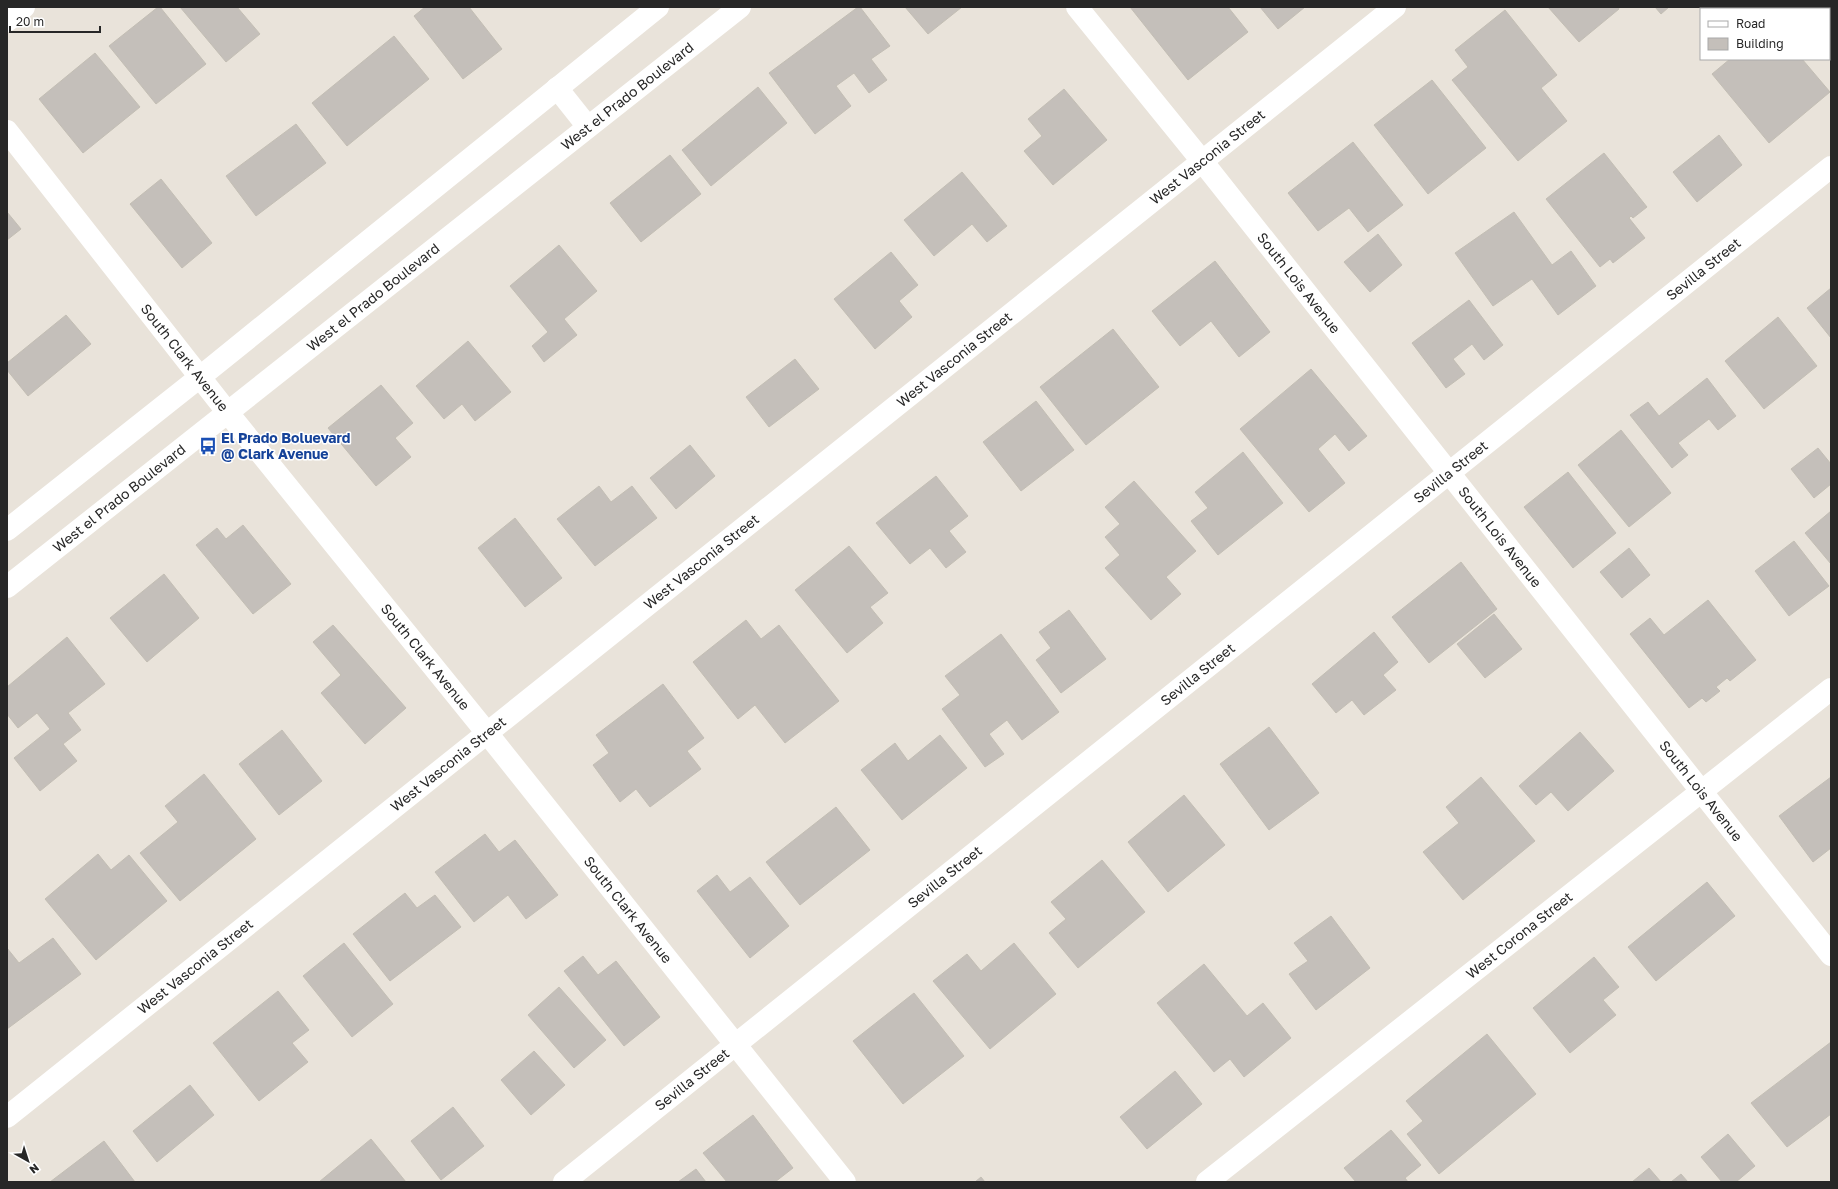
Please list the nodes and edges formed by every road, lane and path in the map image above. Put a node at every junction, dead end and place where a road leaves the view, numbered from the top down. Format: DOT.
graph roads {
  1 [pos="24,7"];
  2 [pos="658,7"];
  3 [pos="740,7"];
  4 [pos="1077,7"];
  5 [pos="1395,7"];
  6 [pos="7,21"];
  7 [pos="557,88"];
  8 [pos="588,127"];
  9 [pos="7,131"];
  10 [pos="1202,161"];
  11 [pos="1831,167"];
  12 [pos="200,377"];
  13 [pos="228,413"];
  14 [pos="1449,474"];
  15 [pos="7,530"];
  16 [pos="7,587"];
  17 [pos="1831,689"];
  18 [pos="487,733"];
  19 [pos="1701,792"];
  20 [pos="1831,956"];
  21 [pos="736,1045"];
  22 [pos="7,1117"];
  23 [pos="564,1182"];
  24 [pos="845,1182"];
  25 [pos="1207,1182"];
  1 -- 6 [label="street"];
  2 -- 7 [label="street"];
  3 -- 8 [label="street, West el Prado Boulevard"];
  4 -- 10 [label="street, South Lois Avenue"];
  5 -- 10 [label="street, West Vasconia Street"];
  7 -- 8 [label="street"];
  7 -- 12 [label="street"];
  8 -- 13 [label="street, West el Prado Boulevard"];
  9 -- 12 [label="street, South Clark Avenue"];
  10 -- 14 [label="street, South Lois Avenue"];
  10 -- 18 [label="street, West Vasconia Street"];
  11 -- 14 [label="street, Sevilla Street"];
  12 -- 13 [label="street, South Clark Avenue"];
  12 -- 15 [label="street"];
  13 -- 16 [label="street, West el Prado Boulevard"];
  13 -- 18 [label="street, South Clark Avenue"];
  14 -- 19 [label="street, South Lois Avenue"];
  14 -- 21 [label="street, Sevilla Street"];
  17 -- 19 [label="street, West Corona Street"];
  18 -- 21 [label="street, South Clark Avenue"];
  18 -- 22 [label="street, West Vasconia Street"];
  19 -- 20 [label="street, South Lois Avenue"];
  19 -- 25 [label="street, West Corona Street"];
  21 -- 23 [label="street, Sevilla Street"];
  21 -- 24 [label="street, South Clark Avenue"];
}
